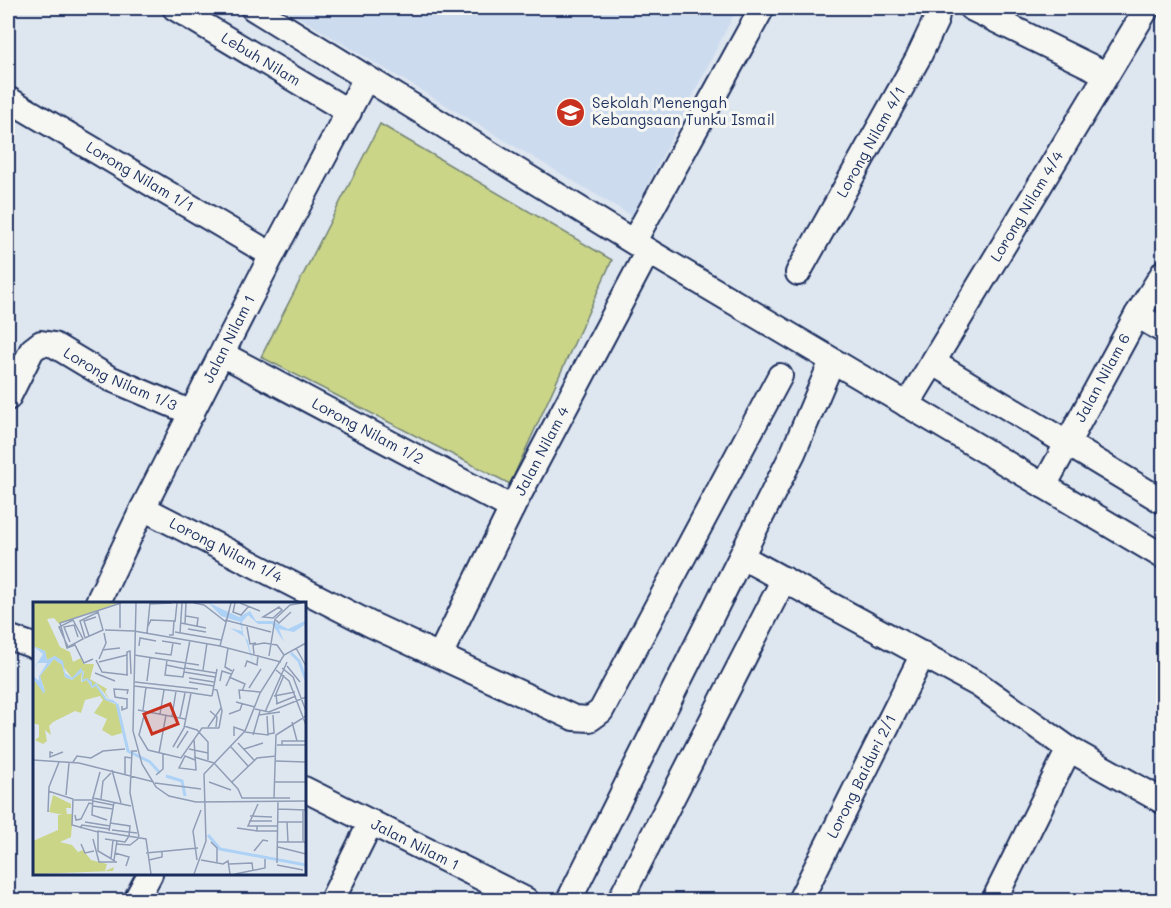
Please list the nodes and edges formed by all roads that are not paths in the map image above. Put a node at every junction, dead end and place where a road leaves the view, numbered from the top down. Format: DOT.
graph roads {
  1 [pos="175,8"];
  2 [pos="254,8"];
  3 [pos="762,8"];
  4 [pos="938,8"];
  5 [pos="971,8"];
  6 [pos="1147,8"];
  7 [pos="1106,74"];
  8 [pos="366,78"];
  9 [pos="8,99"];
  10 [pos="349,111"];
  11 [pos="641,246"];
  12 [pos="272,255"];
  13 [pos="1164,272"];
  14 [pos="798,273"];
  15 [pos="1137,315"];
  16 [pos="1164,331"];
  17 [pos="222,354"];
  18 [pos="832,361"];
  19 [pos="934,363"];
  20 [pos="780,376"];
  21 [pos="8,398"];
  22 [pos="907,405"];
  23 [pos="192,413"];
  24 [pos="1066,442"];
  25 [pos="1044,486"];
  26 [pos="1164,502"];
  27 [pos="143,508"];
  28 [pos="512,508"];
  29 [pos="742,557"];
  30 [pos="1164,557"];
  31 [pos="784,579"];
  32 [pos="97,602"];
  33 [pos="8,638"];
  34 [pos="33,646"];
  35 [pos="923,654"];
  36 [pos="440,655"];
  37 [pos="1069,749"];
  38 [pos="306,790"];
  39 [pos="1164,802"];
  40 [pos="371,822"];
  41 [pos="149,875"];
  42 [pos="517,899"];
  43 [pos="136,900"];
  44 [pos="332,900"];
  45 [pos="569,900"];
  46 [pos="620,900"];
  47 [pos="801,900"];
  48 [pos="994,900"];
  1 -- 10 [label="street, Lebuh Nilam"];
  2 -- 8 [label="street"];
  3 -- 11 [label="street, Jalan Nilam 4"];
  4 -- 14 [label="street, Lorong Nilam 4/1"];
  5 -- 7 [label="street"];
  6 -- 7 [label="street, Lorong Nilam 4/4"];
  7 -- 19 [label="street, Lorong Nilam 4/4"];
  8 -- 10 [label="street, Jalan Nilam 1"];
  8 -- 11 [label="street"];
  9 -- 12 [label="street, Lorong Nilam 1/1"];
  10 -- 12 [label="street, Jalan Nilam 1"];
  11 -- 18 [label="street"];
  11 -- 28 [label="street, Jalan Nilam 4"];
  12 -- 17 [label="street, Jalan Nilam 1"];
  13 -- 15 [label="street, Jalan Nilam 6"];
  15 -- 16 [label="street"];
  15 -- 24 [label="street, Jalan Nilam 6"];
  17 -- 23 [label="street, Jalan Nilam 1"];
  17 -- 28 [label="street, Lorong Nilam 1/2"];
  18 -- 22 [label="street"];
  18 -- 29 [label="street"];
  19 -- 22 [label="street, Lorong Nilam 4/4"];
  19 -- 24 [label="street"];
  20 -- 36 [label="street, Lorong Nilam 1/4"];
  21 -- 23 [label="street, Lorong Nilam 1/3"];
  22 -- 25 [label="street"];
  23 -- 27 [label="street, Jalan Nilam 1"];
  24 -- 25 [label="street, Jalan Nilam 6"];
  24 -- 26 [label="street"];
  25 -- 30 [label="street"];
  27 -- 32 [label="street, Jalan Nilam 1"];
  27 -- 36 [label="street, Lorong Nilam 1/4"];
  28 -- 36 [label="street, Jalan Nilam 4"];
  29 -- 31 [label="street"];
  29 -- 45 [label="street"];
  31 -- 35 [label="street"];
  31 -- 46 [label="street"];
  33 -- 34 [label="street"];
  35 -- 37 [label="street"];
  35 -- 47 [label="street, Lorong Baiduri 2/1"];
  37 -- 39 [label="street"];
  37 -- 48 [label="street"];
  38 -- 40 [label="street, Jalan Nilam 1"];
  40 -- 42 [label="street, Jalan Nilam 1"];
  40 -- 44 [label="street"];
  41 -- 43 [label="street"];
}
